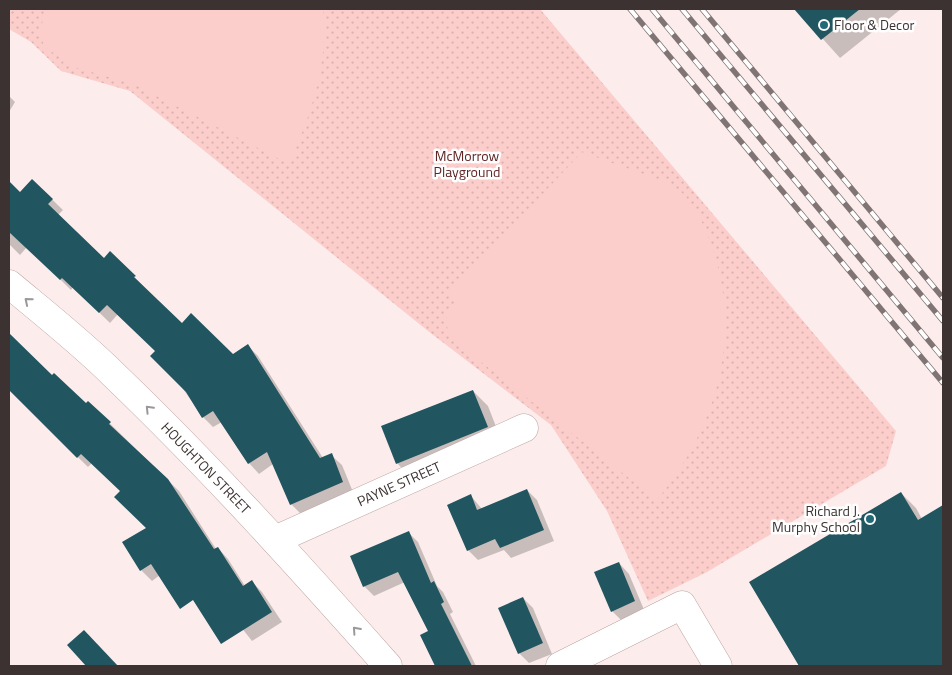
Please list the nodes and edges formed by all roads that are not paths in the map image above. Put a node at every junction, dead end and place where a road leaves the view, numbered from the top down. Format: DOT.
graph roads {
  1 [pos="9,284"];
  2 [pos="524,428"];
  3 [pos="275,540"];
  4 [pos="388,666"];
  5 [pos="560,666"];
  6 [pos="718,666"];
  3 -- 1 [label="street, HOUGHTON STREET, one-way"];
  2 -- 3 [label="street, PAYNE STREET"];
  4 -- 3 [label="street, HOUGHTON STREET, one-way"];
  5 -- 6 [label="street"];
}
